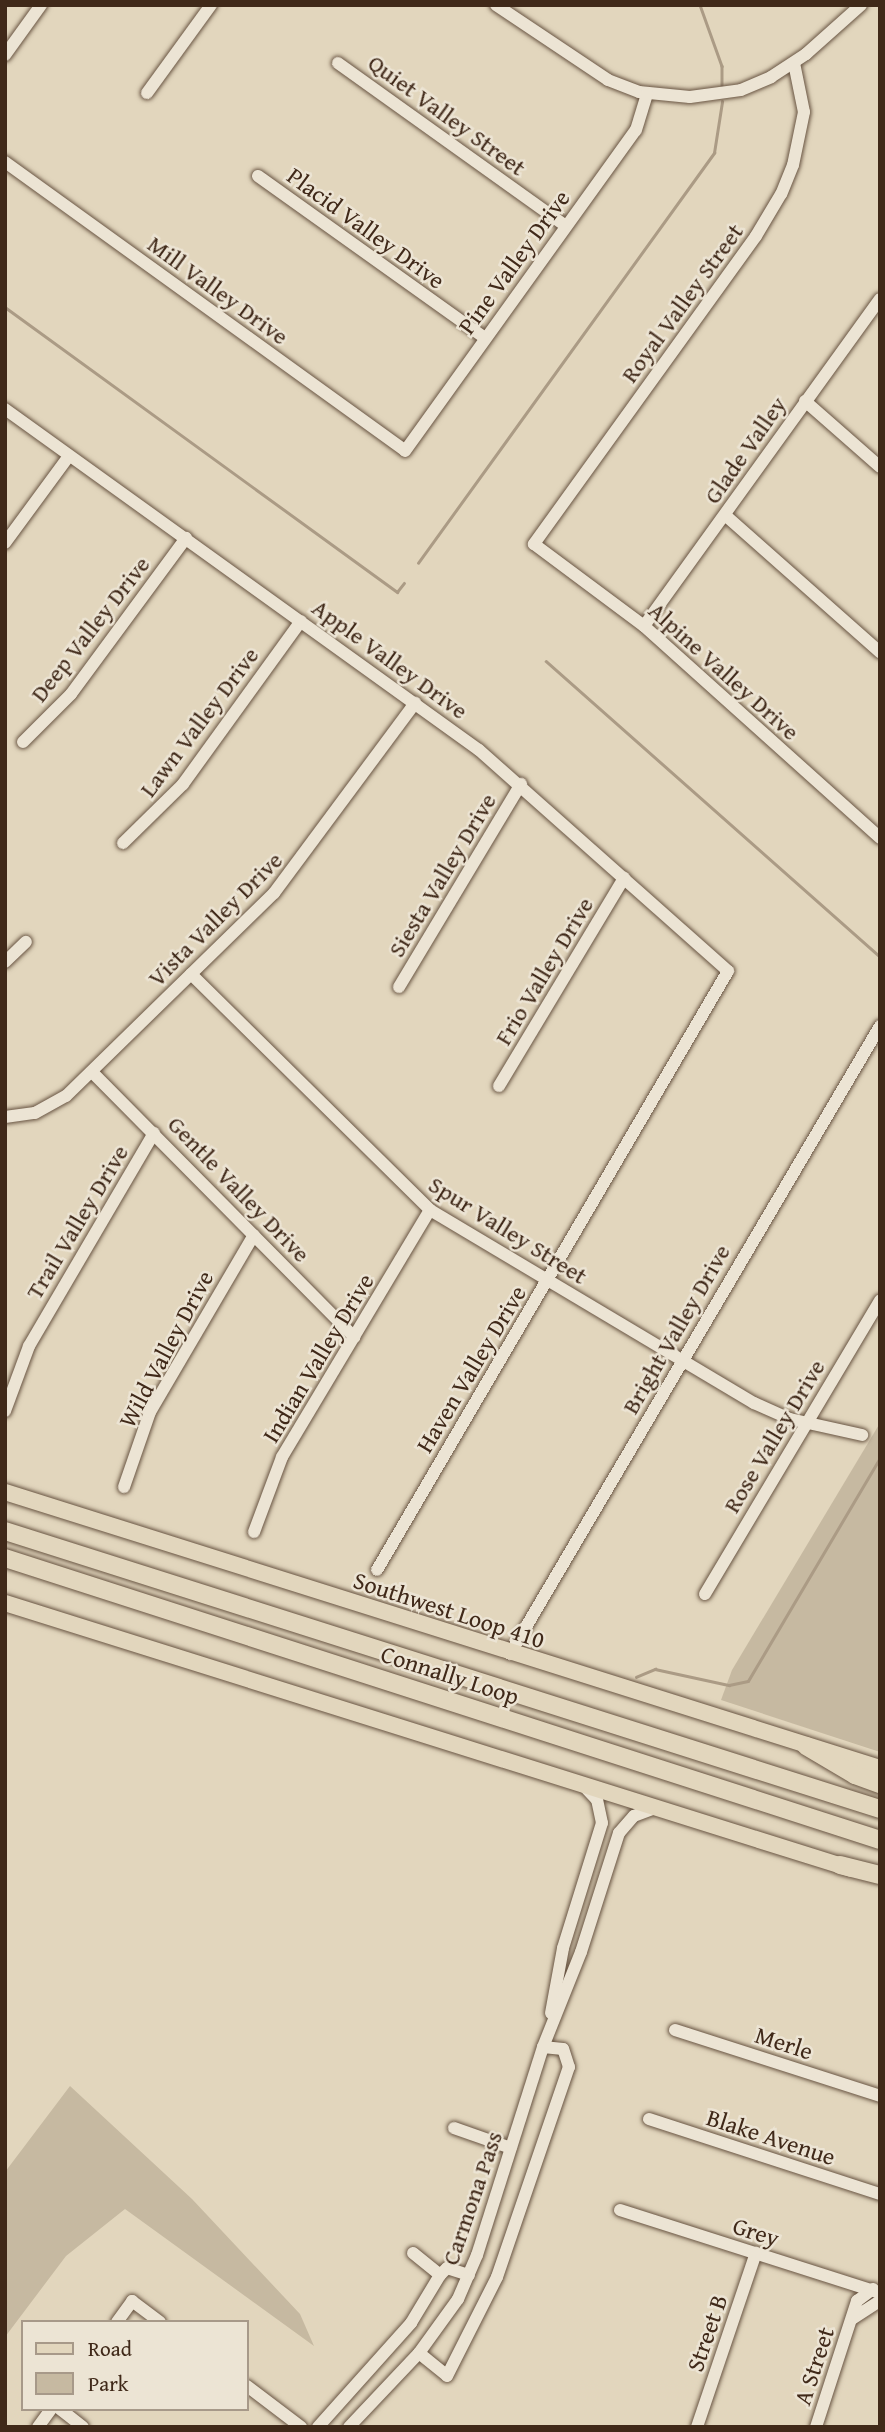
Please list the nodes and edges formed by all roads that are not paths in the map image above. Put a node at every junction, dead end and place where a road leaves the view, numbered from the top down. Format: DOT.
graph roads {
  1 [pos="41,5"];
  2 [pos="211,5"];
  3 [pos="496,5"];
  4 [pos="861,5"];
  5 [pos="5,55"];
  6 [pos="338,63"];
  7 [pos="794,63"];
  8 [pos="147,93"];
  9 [pos="647,94"];
  10 [pos="5,162"];
  11 [pos="258,176"];
  12 [pos="566,226"];
  13 [pos="880,299"];
  14 [pos="485,338"];
  15 [pos="805,401"];
  16 [pos="5,409"];
  17 [pos="405,451"];
  18 [pos="69,456"];
  19 [pos="880,467"];
  20 [pos="725,515"];
  21 [pos="186,538"];
  22 [pos="5,543"];
  23 [pos="534,544"];
  24 [pos="301,621"];
  25 [pos="644,626"];
  26 [pos="880,652"];
  27 [pos="415,703"];
  28 [pos="23,742"];
  29 [pos="521,784"];
  30 [pos="880,838"];
  31 [pos="123,843"];
  32 [pos="624,878"];
  33 [pos="26,942"];
  34 [pos="5,962"];
  35 [pos="728,971"];
  36 [pos="191,974"];
  37 [pos="399,987"];
  38 [pos="880,1026"];
  39 [pos="92,1072"];
  40 [pos="499,1086"];
  41 [pos="5,1117"];
  42 [pos="154,1133"];
  43 [pos="430,1210"];
  44 [pos="254,1235"];
  45 [pos="548,1282"];
  46 [pos="880,1300"];
  47 [pos="354,1338"];
  48 [pos="682,1360"];
  49 [pos="5,1411"];
  50 [pos="807,1423"];
  51 [pos="862,1435"];
  52 [pos="124,1487"];
  53 [pos="5,1492"];
  54 [pos="5,1531"];
  55 [pos="254,1532"];
  56 [pos="5,1558"];
  57 [pos="377,1570"];
  58 [pos="705,1594"];
  59 [pos="5,1603"];
  60 [pos="510,1654"];
  61 [pos="806,1746"];
  62 [pos="880,1768"];
  63 [pos="880,1784"];
  64 [pos="583,1785"];
  65 [pos="657,1807"];
  66 [pos="880,1809"];
  67 [pos="880,1840"];
  68 [pos="840,1865"];
  69 [pos="880,1877"];
  70 [pos="579,1896"];
  71 [pos="597,1902"];
  72 [pos="675,2030"];
  73 [pos="543,2047"];
  74 [pos="880,2096"];
  75 [pos="649,2119"];
  76 [pos="454,2128"];
  77 [pos="511,2148"];
  78 [pos="880,2194"];
  79 [pos="620,2210"];
  80 [pos="413,2253"];
  81 [pos="756,2253"];
  82 [pos="440,2275"];
  83 [pos="469,2275"];
  84 [pos="877,2290"];
  85 [pos="880,2301"];
  86 [pos="852,2319"];
  87 [pos="118,2320"];
  88 [pos="157,2320"];
  89 [pos="419,2353"];
  90 [pos="248,2387"];
  91 [pos="50,2411"];
  92 [pos="63,2411"];
  93 [pos="38,2427"];
  94 [pos="83,2427"];
  95 [pos="301,2427"];
  96 [pos="318,2427"];
  97 [pos="349,2427"];
  98 [pos="697,2427"];
  99 [pos="816,2427"];
  1 -- 5 [label="street"];
  2 -- 8 [label="street"];
  3 -- 9 [label="street"];
  4 -- 7 [label="street"];
  6 -- 12 [label="street, Quiet Valley Street"];
  7 -- 9 [label="street"];
  7 -- 23 [label="street, Royal Valley Street"];
  9 -- 12 [label="street, Pine Valley Drive"];
  10 -- 17 [label="street, Mill Valley Drive"];
  11 -- 14 [label="street, Placid Valley Drive"];
  12 -- 14 [label="street, Pine Valley Drive"];
  13 -- 15 [label="street, Glade Valley"];
  14 -- 17 [label="street, Pine Valley Drive"];
  15 -- 19 [label="street"];
  15 -- 20 [label="street, Glade Valley"];
  16 -- 18 [label="street, Apple Valley Drive"];
  18 -- 21 [label="street, Apple Valley Drive"];
  18 -- 22 [label="street"];
  20 -- 25 [label="street, Glade Valley"];
  20 -- 26 [label="street"];
  21 -- 24 [label="street, Apple Valley Drive"];
  21 -- 28 [label="street, Deep Valley Drive"];
  23 -- 25 [label="street, Alpine Valley Drive"];
  24 -- 27 [label="street, Apple Valley Drive"];
  24 -- 31 [label="street, Lawn Valley Drive"];
  25 -- 30 [label="street, Alpine Valley Drive"];
  27 -- 29 [label="street, Apple Valley Drive"];
  27 -- 36 [label="street, Vista Valley Drive"];
  29 -- 32 [label="street, Apple Valley Drive"];
  29 -- 37 [label="street, Siesta Valley Drive"];
  32 -- 35 [label="street, Apple Valley Drive"];
  32 -- 40 [label="street, Frio Valley Drive"];
  33 -- 34 [label="street"];
  35 -- 45 [label="street, Haven Valley Drive"];
  36 -- 39 [label="street, Vista Valley Drive"];
  36 -- 43 [label="street, Spur Valley Street"];
  38 -- 48 [label="street, Bright Valley Drive"];
  39 -- 41 [label="street, Vista Valley Drive"];
  39 -- 42 [label="street, Gentle Valley Drive"];
  42 -- 44 [label="street, Gentle Valley Drive"];
  42 -- 49 [label="street, Trail Valley Drive"];
  43 -- 45 [label="street, Spur Valley Street"];
  43 -- 47 [label="street, Indian Valley Drive"];
  44 -- 47 [label="street, Gentle Valley Drive"];
  44 -- 52 [label="street, Wild Valley Drive"];
  45 -- 48 [label="street, Spur Valley Street"];
  45 -- 57 [label="street, Haven Valley Drive"];
  46 -- 50 [label="street, Rose Valley Drive"];
  47 -- 55 [label="street, Indian Valley Drive"];
  48 -- 50 [label="street, Spur Valley Street"];
  48 -- 60 [label="street, Bright Valley Drive"];
  50 -- 51 [label="street, Spur Valley Street"];
  50 -- 58 [label="street, Rose Valley Drive"];
  53 -- 60 [label="main road, Southwest Loop 410"];
  54 -- 66 [label="highway, Connally Loop"];
  56 -- 67 [label="highway, Connally Loop"];
  59 -- 64 [label="main road"];
  60 -- 61 [label="main road, Southwest Loop 410"];
  61 -- 62 [label="main road, Southwest Loop 410"];
  61 -- 63 [label="highway"];
  64 -- 65 [label="main road"];
  64 -- 70 [label="street, Carmona Pass"];
  65 -- 68 [label="main road"];
  65 -- 71 [label="street, Carmona Pass"];
  68 -- 69 [label="highway"];
  70 -- 71 [label="street"];
  70 -- 73 [label="street, Carmona Pass"];
  71 -- 73 [label="street, Carmona Pass"];
  72 -- 74 [label="street, Merle"];
  73 -- 77 [label="street, Carmona Pass"];
  73 -- 89 [label="street"];
  75 -- 78 [label="street, Blake Avenue"];
  76 -- 77 [label="street"];
  77 -- 83 [label="street, Carmona Pass"];
  79 -- 81 [label="street, Grey"];
  80 -- 82 [label="street"];
  81 -- 84 [label="street, Grey"];
  81 -- 98 [label="street, Street B"];
  82 -- 83 [label="street"];
  82 -- 96 [label="street"];
  83 -- 89 [label="street, Carmona Pass"];
  84 -- 86 [label="street, A Street"];
  85 -- 86 [label="street, A Street"];
  86 -- 99 [label="street, A Street"];
  87 -- 88 [label="street"];
  89 -- 97 [label="street, Carmona Pass"];
  90 -- 95 [label="street"];
  91 -- 93 [label="street"];
  92 -- 94 [label="street"];
}
